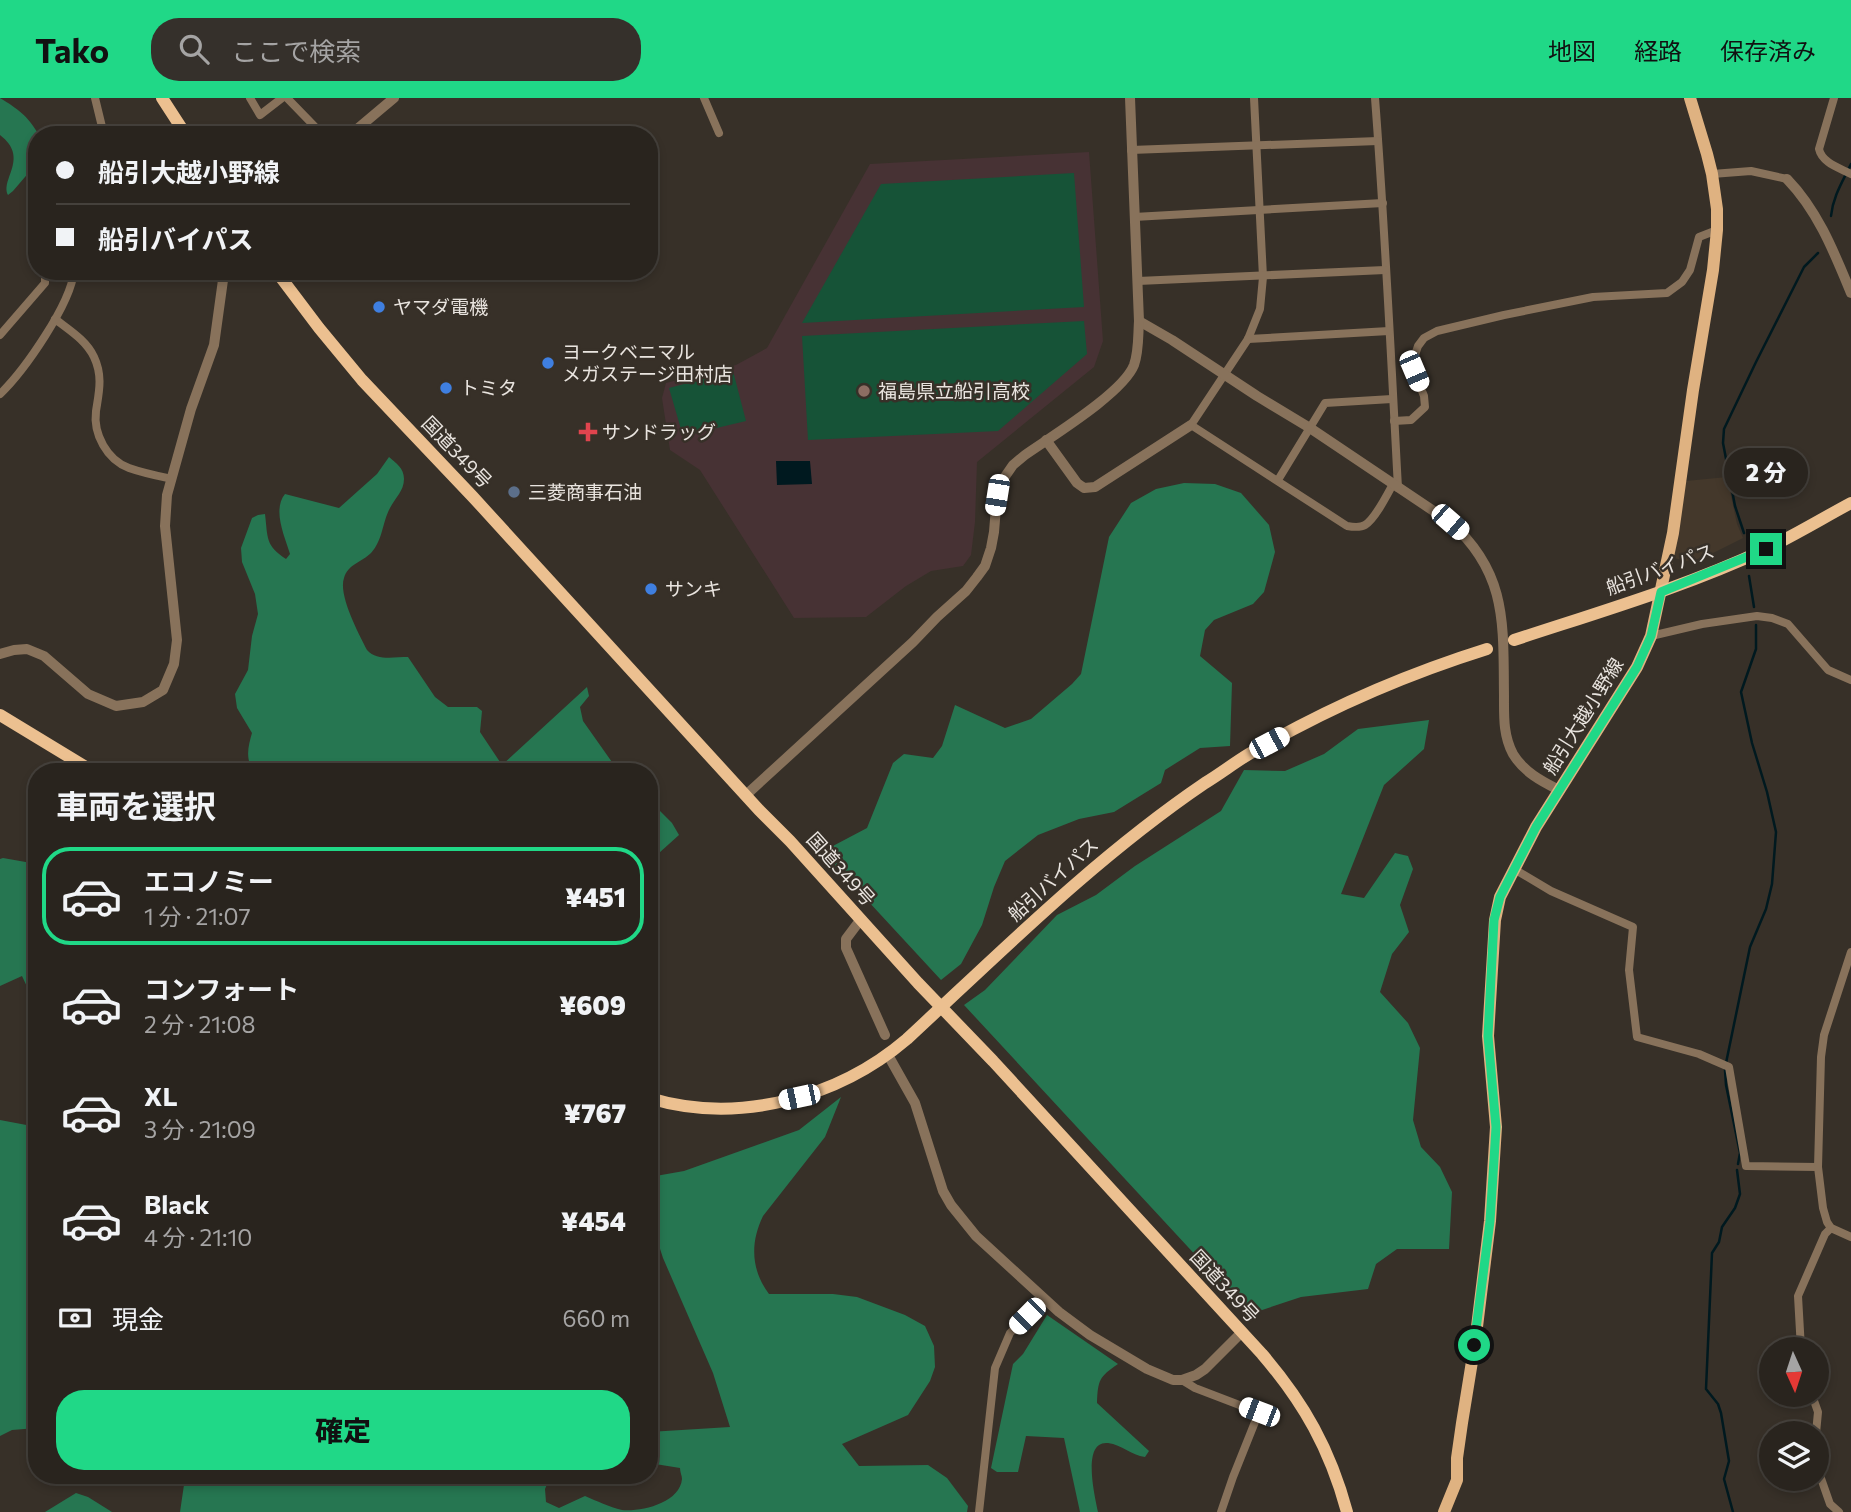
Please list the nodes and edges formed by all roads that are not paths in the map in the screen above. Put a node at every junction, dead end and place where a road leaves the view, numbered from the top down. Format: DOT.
graph roads {
  1 [pos="96,98"];
  2 [pos="162,98"];
  3 [pos="250,98"];
  4 [pos="284,98"];
  5 [pos="394,98"];
  6 [pos="704,98"];
  7 [pos="1130,98"];
  8 [pos="1254,98"];
  9 [pos="1375,98"];
  10 [pos="1690,98"];
  11 [pos="1834,98"];
  12 [pos="102,126"];
  13 [pos="180,126"];
  14 [pos="314,126"];
  15 [pos="361,126"];
  16 [pos="719,133"];
  17 [pos="1378,141"];
  18 [pos="1256,145"];
  19 [pos="1131,150"];
  20 [pos="1712,174"];
  21 [pos="1851,174"];
  22 [pos="1787,179"];
  23 [pos="1383,204"];
  24 [pos="1259,211"];
  25 [pos="1134,217"];
  26 [pos="1717,230"];
  27 [pos="1385,271"];
  28 [pos="1263,277"];
  29 [pos="45,280"];
  30 [pos="72,280"];
  31 [pos="224,280"];
  32 [pos="283,280"];
  33 [pos="1138,281"];
  34 [pos="1851,293"];
  35 [pos="55,319"];
  36 [pos="1139,321"];
  37 [pos="1389,331"];
  38 [pos="0,335"];
  39 [pos="1248,339"];
  40 [pos="1226,375"];
  41 [pos="0,394"];
  42 [pos="1392,399"];
  43 [pos="1394,421"];
  44 [pos="1191,425"];
  45 [pos="1310,428"];
  46 [pos="1046,440"];
  47 [pos="172,479"];
  48 [pos="1278,480"];
  49 [pos="1396,486"];
  50 [pos="1851,503"];
  51 [pos="1661,592"];
  52 [pos="1651,636"];
  53 [pos="1514,640"];
  54 [pos="1487,649"];
  55 [pos="0,654"];
  56 [pos="1851,680"];
  57 [pos="0,715"];
  58 [pos="79,763"];
  59 [pos="1559,790"];
  60 [pos="746,795"];
  61 [pos="1514,869"];
  62 [pos="861,919"];
  63 [pos="1851,952"];
  64 [pos="941,1007"];
  65 [pos="886,1035"];
  66 [pos="888,1055"];
  67 [pos="658,1100"];
  68 [pos="1818,1167"];
  69 [pos="1831,1228"];
  70 [pos="1851,1237"];
  71 [pos="1045,1299"];
  72 [pos="1242,1332"];
  73 [pos="1800,1337"];
  74 [pos="1182,1380"];
  75 [pos="1259,1412"];
  76 [pos="1276,1419"];
  77 [pos="1825,1491"];
  78 [pos="979,1512"];
  79 [pos="1221,1512"];
  80 [pos="1346,1512"];
  81 [pos="1444,1512"];
  82 [pos="1839,1512"];
  1 -- 12 [label="street"];
  2 -- 13 [label="highway"];
  3 -- 4 [label="street"];
  4 -- 14 [label="street"];
  5 -- 15 [label="street"];
  6 -- 16 [label="street"];
  7 -- 19 [label="street"];
  8 -- 18 [label="street"];
  9 -- 17 [label="street"];
  10 -- 20 [label="main road, 船引大越小野線"];
  11 -- 21 [label="street"];
  17 -- 18 [label="street"];
  17 -- 23 [label="street"];
  18 -- 19 [label="street"];
  18 -- 24 [label="street"];
  19 -- 25 [label="street"];
  20 -- 22 [label="street"];
  20 -- 26 [label="main road, 船引大越小野線"];
  22 -- 34 [label="street"];
  23 -- 24 [label="street"];
  23 -- 27 [label="street"];
  24 -- 25 [label="street"];
  24 -- 28 [label="street"];
  25 -- 33 [label="street"];
  26 -- 43 [label="street"];
  26 -- 51 [label="main road, 船引大越小野線"];
  27 -- 28 [label="street"];
  27 -- 37 [label="street"];
  28 -- 33 [label="street"];
  28 -- 39 [label="street"];
  29 -- 38 [label="street"];
  30 -- 35 [label="street"];
  31 -- 47 [label="street"];
  32 -- 60 [label="highway, 国道349号"];
  33 -- 36 [label="street"];
  35 -- 41 [label="street"];
  35 -- 47 [label="street"];
  36 -- 40 [label="street"];
  36 -- 46 [label="street"];
  37 -- 39 [label="street"];
  37 -- 42 [label="street"];
  39 -- 40 [label="street"];
  40 -- 44 [label="street"];
  40 -- 45 [label="street"];
  42 -- 43 [label="street"];
  42 -- 45 [label="street"];
  43 -- 49 [label="street"];
  44 -- 46 [label="street"];
  44 -- 48 [label="street"];
  45 -- 48 [label="street"];
  45 -- 49 [label="street"];
  46 -- 60 [label="street"];
  47 -- 55 [label="street"];
  48 -- 49 [label="street"];
  49 -- 59 [label="street"];
  50 -- 51 [label="highway, 船引バイパス"];
  51 -- 52 [label="main road, 船引大越小野線"];
  51 -- 53 [label="highway, 船引バイパス"];
  52 -- 56 [label="street"];
  52 -- 59 [label="main road, 船引大越小野線"];
  54 -- 64 [label="highway, 船引バイパス"];
  57 -- 58 [label="highway"];
  59 -- 61 [label="main road, 船引大越小野線"];
  60 -- 62 [label="highway, 国道349号"];
  61 -- 68 [label="street"];
  61 -- 81 [label="main road, 船引大越小野線"];
  62 -- 64 [label="highway, 国道349号"];
  62 -- 65 [label="street"];
  63 -- 68 [label="street"];
  64 -- 66 [label="highway, 船引バイパス"];
  64 -- 72 [label="highway, 国道349号"];
  66 -- 67 [label="highway, 船引バイパス"];
  66 -- 71 [label="street"];
  68 -- 69 [label="street"];
  69 -- 70 [label="street"];
  69 -- 73 [label="street"];
  71 -- 74 [label="street"];
  71 -- 78 [label="street"];
  72 -- 74 [label="street"];
  72 -- 80 [label="highway, 国道349号"];
  74 -- 75 [label="street"];
  75 -- 76 [label="street"];
  75 -- 79 [label="street"];
  77 -- 82 [label="street"];
}
